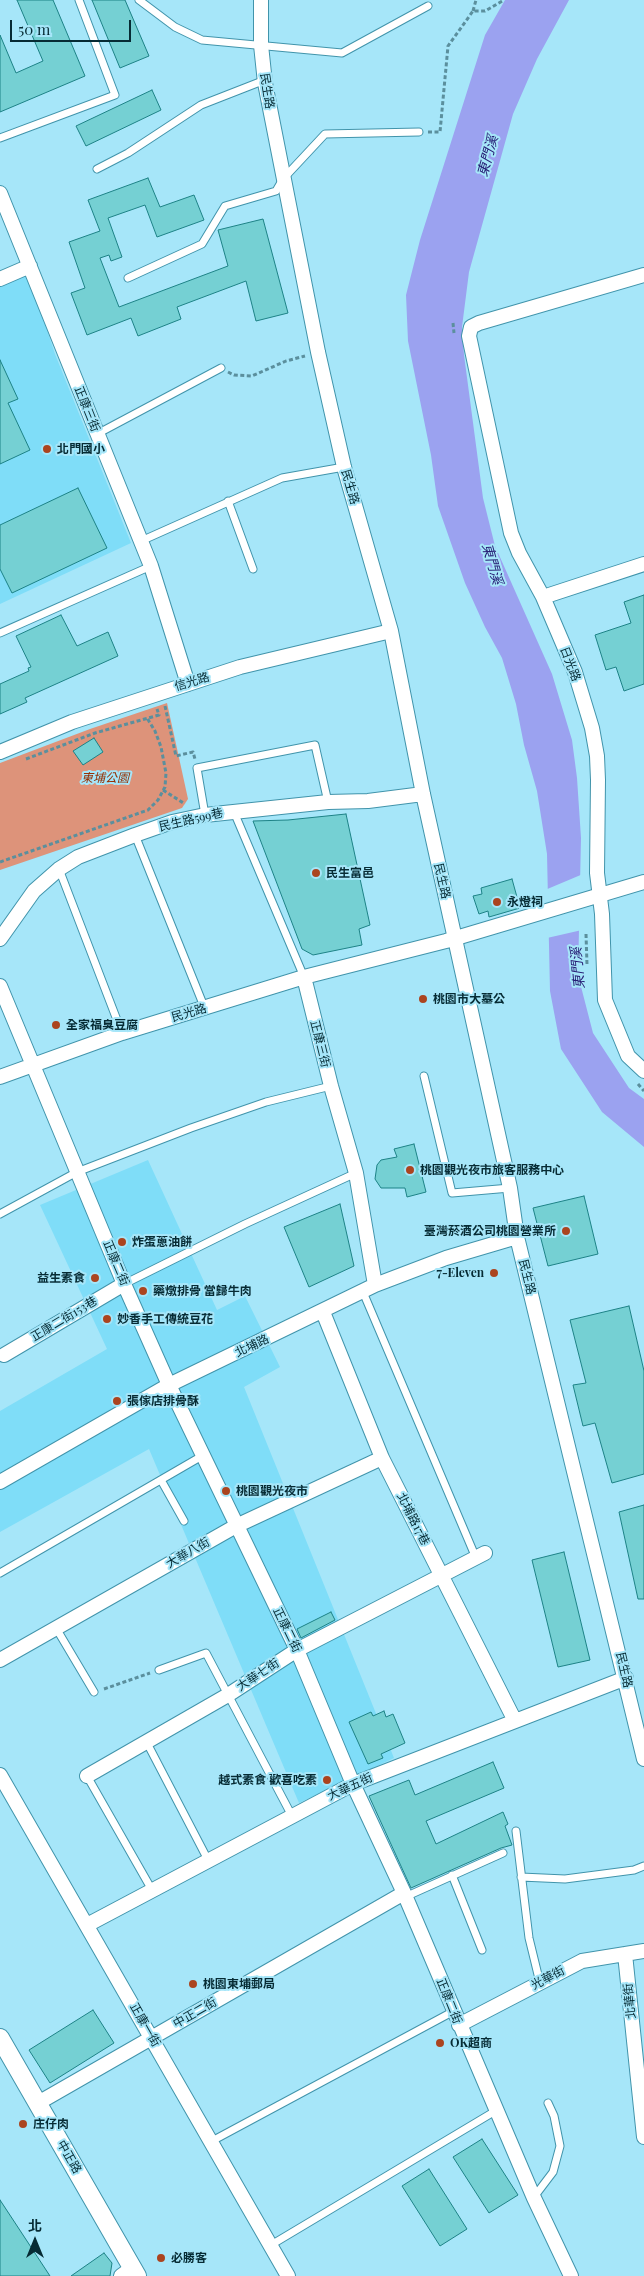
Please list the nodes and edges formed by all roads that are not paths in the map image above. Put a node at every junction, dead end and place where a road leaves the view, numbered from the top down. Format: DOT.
graph roads {
  1 [pos="78,0"];
  2 [pos="139,0"];
  3 [pos="262,0"];
  4 [pos="428,6"];
  5 [pos="261,45"];
  6 [pos="265,80"];
  7 [pos="419,132"];
  8 [pos="0,138"];
  9 [pos="97,169"];
  10 [pos="283,179"];
  11 [pos="0,193"];
  12 [pos="30,266"];
  13 [pos="644,275"];
  14 [pos="128,278"];
  15 [pos="0,279"];
  16 [pos="221,368"];
  17 [pos="97,434"];
  18 [pos="344,467"];
  19 [pos="228,501"];
  20 [pos="141,541"];
  21 [pos="644,564"];
  22 [pos="151,566"];
  23 [pos="253,569"];
  24 [pos="543,597"];
  25 [pos="391,631"];
  26 [pos="0,633"];
  27 [pos="188,684"];
  28 [pos="0,752"];
  29 [pos="422,794"];
  30 [pos="328,802"];
  31 [pos="234,811"];
  32 [pos="205,815"];
  33 [pos="135,835"];
  34 [pos="60,869"];
  35 [pos="644,882"];
  36 [pos="600,895"];
  37 [pos="455,938"];
  38 [pos="0,939"];
  39 [pos="304,978"];
  40 [pos="0,986"];
  41 [pos="205,1009"];
  42 [pos="122,1032"];
  43 [pos="34,1065"];
  44 [pos="644,1071"];
  45 [pos="424,1076"];
  46 [pos="0,1077"];
  47 [pos="331,1086"];
  48 [pos="77,1172"];
  49 [pos="356,1173"];
  50 [pos="510,1188"];
  51 [pos="0,1214"];
  52 [pos="517,1237"];
  53 [pos="124,1284"];
  54 [pos="369,1288"];
  55 [pos="323,1312"];
  56 [pos="2,1356"];
  57 [pos="169,1386"];
  58 [pos="202,1456"];
  59 [pos="382,1458"];
  60 [pos="161,1480"];
  61 [pos="0,1482"];
  62 [pos="184,1521"];
  63 [pos="236,1526"];
  64 [pos="481,1555"];
  65 [pos="0,1573"];
  66 [pos="441,1575"];
  67 [pos="56,1628"];
  68 [pos="296,1650"];
  69 [pos="0,1660"];
  70 [pos="159,1670"];
  71 [pos="626,1678"];
  72 [pos="94,1692"];
  73 [pos="228,1694"];
  74 [pos="515,1721"];
  75 [pos="146,1740"];
  76 [pos="644,1759"];
  77 [pos="0,1775"];
  78 [pos="87,1776"];
  79 [pos="353,1784"];
  80 [pos="292,1816"];
  81 [pos="516,1831"];
  82 [pos="503,1852"];
  83 [pos="208,1860"];
  84 [pos="644,1866"];
  85 [pos="452,1875"];
  86 [pos="521,1877"];
  87 [pos="152,1890"];
  88 [pos="404,1895"];
  89 [pos="87,1925"];
  90 [pos="482,1950"];
  91 [pos="644,1951"];
  92 [pos="625,1954"];
  93 [pos="540,1983"];
  94 [pos="454,2010"];
  95 [pos="459,2025"];
  96 [pos="0,2038"];
  97 [pos="152,2038"];
  98 [pos="38,2103"];
  99 [pos="548,2103"];
  100 [pos="497,2110"];
  101 [pos="644,2137"];
  102 [pos="212,2141"];
  103 [pos="534,2198"];
  104 [pos="271,2245"];
  105 [pos="130,2273"];
  106 [pos="288,2276"];
  107 [pos="571,2276"];
  1 -- 8 [label="lane"];
  2 -- 5 [label="lane"];
  3 -- 5 [label="street, 民生路"];
  4 -- 5 [label="lane"];
  5 -- 6 [label="street, 民生路"];
  6 -- 9 [label="lane"];
  6 -- 10 [label="street, 民生路"];
  7 -- 10 [label="lane"];
  10 -- 14 [label="lane"];
  10 -- 18 [label="street, 民生路"];
  11 -- 12 [label="street, 正康三街"];
  12 -- 15 [label="street"];
  12 -- 17 [label="street, 正康三街"];
  13 -- 24 [label="street, 日光路"];
  16 -- 17 [label="lane"];
  17 -- 20 [label="street, 正康三街"];
  18 -- 19 [label="lane"];
  18 -- 25 [label="street, 民生路"];
  19 -- 20 [label="lane"];
  19 -- 23 [label="lane"];
  20 -- 22 [label="street, 正康三街"];
  21 -- 24 [label="street"];
  22 -- 26 [label="lane"];
  22 -- 27 [label="street, 正康三街"];
  24 -- 36 [label="street, 日光路"];
  25 -- 27 [label="street, 信光路"];
  25 -- 29 [label="street, 民生路"];
  27 -- 28 [label="street, 信光路"];
  29 -- 30 [label="street, 民生路599巷"];
  29 -- 37 [label="street, 民生路"];
  30 -- 31 [label="street, 民生路599巷"];
  30 -- 32 [label="lane"];
  31 -- 32 [label="street, 民生路599巷"];
  31 -- 39 [label="lane, 正康三街"];
  32 -- 33 [label="street, 民生路599巷"];
  33 -- 34 [label="street, 民生路599巷"];
  33 -- 41 [label="lane"];
  34 -- 38 [label="street, 民生路599巷"];
  34 -- 42 [label="lane"];
  35 -- 36 [label="street"];
  36 -- 37 [label="street"];
  36 -- 44 [label="street, 日光路"];
  37 -- 39 [label="street, 民光路"];
  37 -- 50 [label="street, 民生路"];
  39 -- 41 [label="street, 民光路"];
  39 -- 47 [label="street, 正康三街"];
  40 -- 43 [label="street, 正康二街"];
  41 -- 42 [label="street, 民光路"];
  42 -- 43 [label="street, 民光路"];
  43 -- 46 [label="street, 民光路"];
  43 -- 48 [label="street, 正康二街"];
  45 -- 50 [label="lane"];
  47 -- 48 [label="lane"];
  47 -- 49 [label="street, 正康三街"];
  48 -- 51 [label="lane"];
  48 -- 53 [label="street, 正康二街"];
  49 -- 53 [label="lane"];
  49 -- 54 [label="street, 正康三街"];
  50 -- 52 [label="street, 民生路"];
  52 -- 54 [label="street, 北埔路"];
  52 -- 71 [label="street, 民生路"];
  53 -- 56 [label="street, 正康二街153巷"];
  53 -- 57 [label="street, 正康二街"];
  54 -- 55 [label="street, 北埔路"];
  54 -- 64 [label="lane"];
  55 -- 57 [label="street, 北埔路"];
  55 -- 59 [label="street, 北埔路17巷"];
  57 -- 58 [label="street, 正康二街"];
  57 -- 61 [label="street, 北埔路"];
  58 -- 60 [label="lane"];
  58 -- 63 [label="street, 正康二街"];
  59 -- 63 [label="street, 大華八街"];
  59 -- 66 [label="street, 北埔路17巷"];
  60 -- 62 [label="lane"];
  60 -- 65 [label="lane"];
  63 -- 67 [label="street, 大華八街"];
  63 -- 68 [label="street, 正康二街"];
  64 -- 66 [label="street, 大華七街"];
  66 -- 68 [label="street, 大華七街"];
  66 -- 74 [label="street, 北埔路17巷"];
  67 -- 69 [label="street, 大華八街"];
  67 -- 72 [label="lane"];
  68 -- 73 [label="street, 大華七街"];
  68 -- 79 [label="street, 正康二街"];
  70 -- 73 [label="lane"];
  71 -- 74 [label="street, 大華五街"];
  71 -- 76 [label="street, 民生路"];
  73 -- 75 [label="street, 大華七街"];
  73 -- 80 [label="lane"];
  74 -- 79 [label="street, 大華五街"];
  75 -- 78 [label="street, 大華七街"];
  75 -- 83 [label="lane"];
  77 -- 89 [label="street, 正康一街"];
  78 -- 87 [label="lane"];
  79 -- 80 [label="street, 大華五街"];
  79 -- 88 [label="street, 正康二街"];
  80 -- 83 [label="street, 大華五街"];
  81 -- 86 [label="lane"];
  82 -- 85 [label="lane"];
  83 -- 87 [label="street, 大華五街"];
  84 -- 86 [label="lane"];
  85 -- 88 [label="lane"];
  85 -- 90 [label="lane"];
  86 -- 93 [label="lane"];
  87 -- 89 [label="street, 大華五街"];
  88 -- 94 [label="street, 正康二街"];
  88 -- 97 [label="street, 中正二街"];
  89 -- 97 [label="street, 正康一街"];
  91 -- 92 [label="street, 光華街"];
  92 -- 93 [label="street, 光華街"];
  92 -- 101 [label="street, 北華街"];
  93 -- 95 [label="street, 光華街"];
  94 -- 95 [label="street, 正康二街"];
  94 -- 102 [label="lane"];
  95 -- 100 [label="street, 正康二街"];
  96 -- 98 [label="street, 中正路"];
  97 -- 98 [label="street, 中正二街"];
  97 -- 102 [label="street, 正康一街"];
  98 -- 105 [label="street, 中正路"];
  99 -- 103 [label="lane"];
  100 -- 103 [label="street, 正康二街"];
  100 -- 104 [label="lane"];
  102 -- 104 [label="street, 正康一街"];
  103 -- 107 [label="street, 正康二街"];
  104 -- 106 [label="street, 正康一街"];
}
